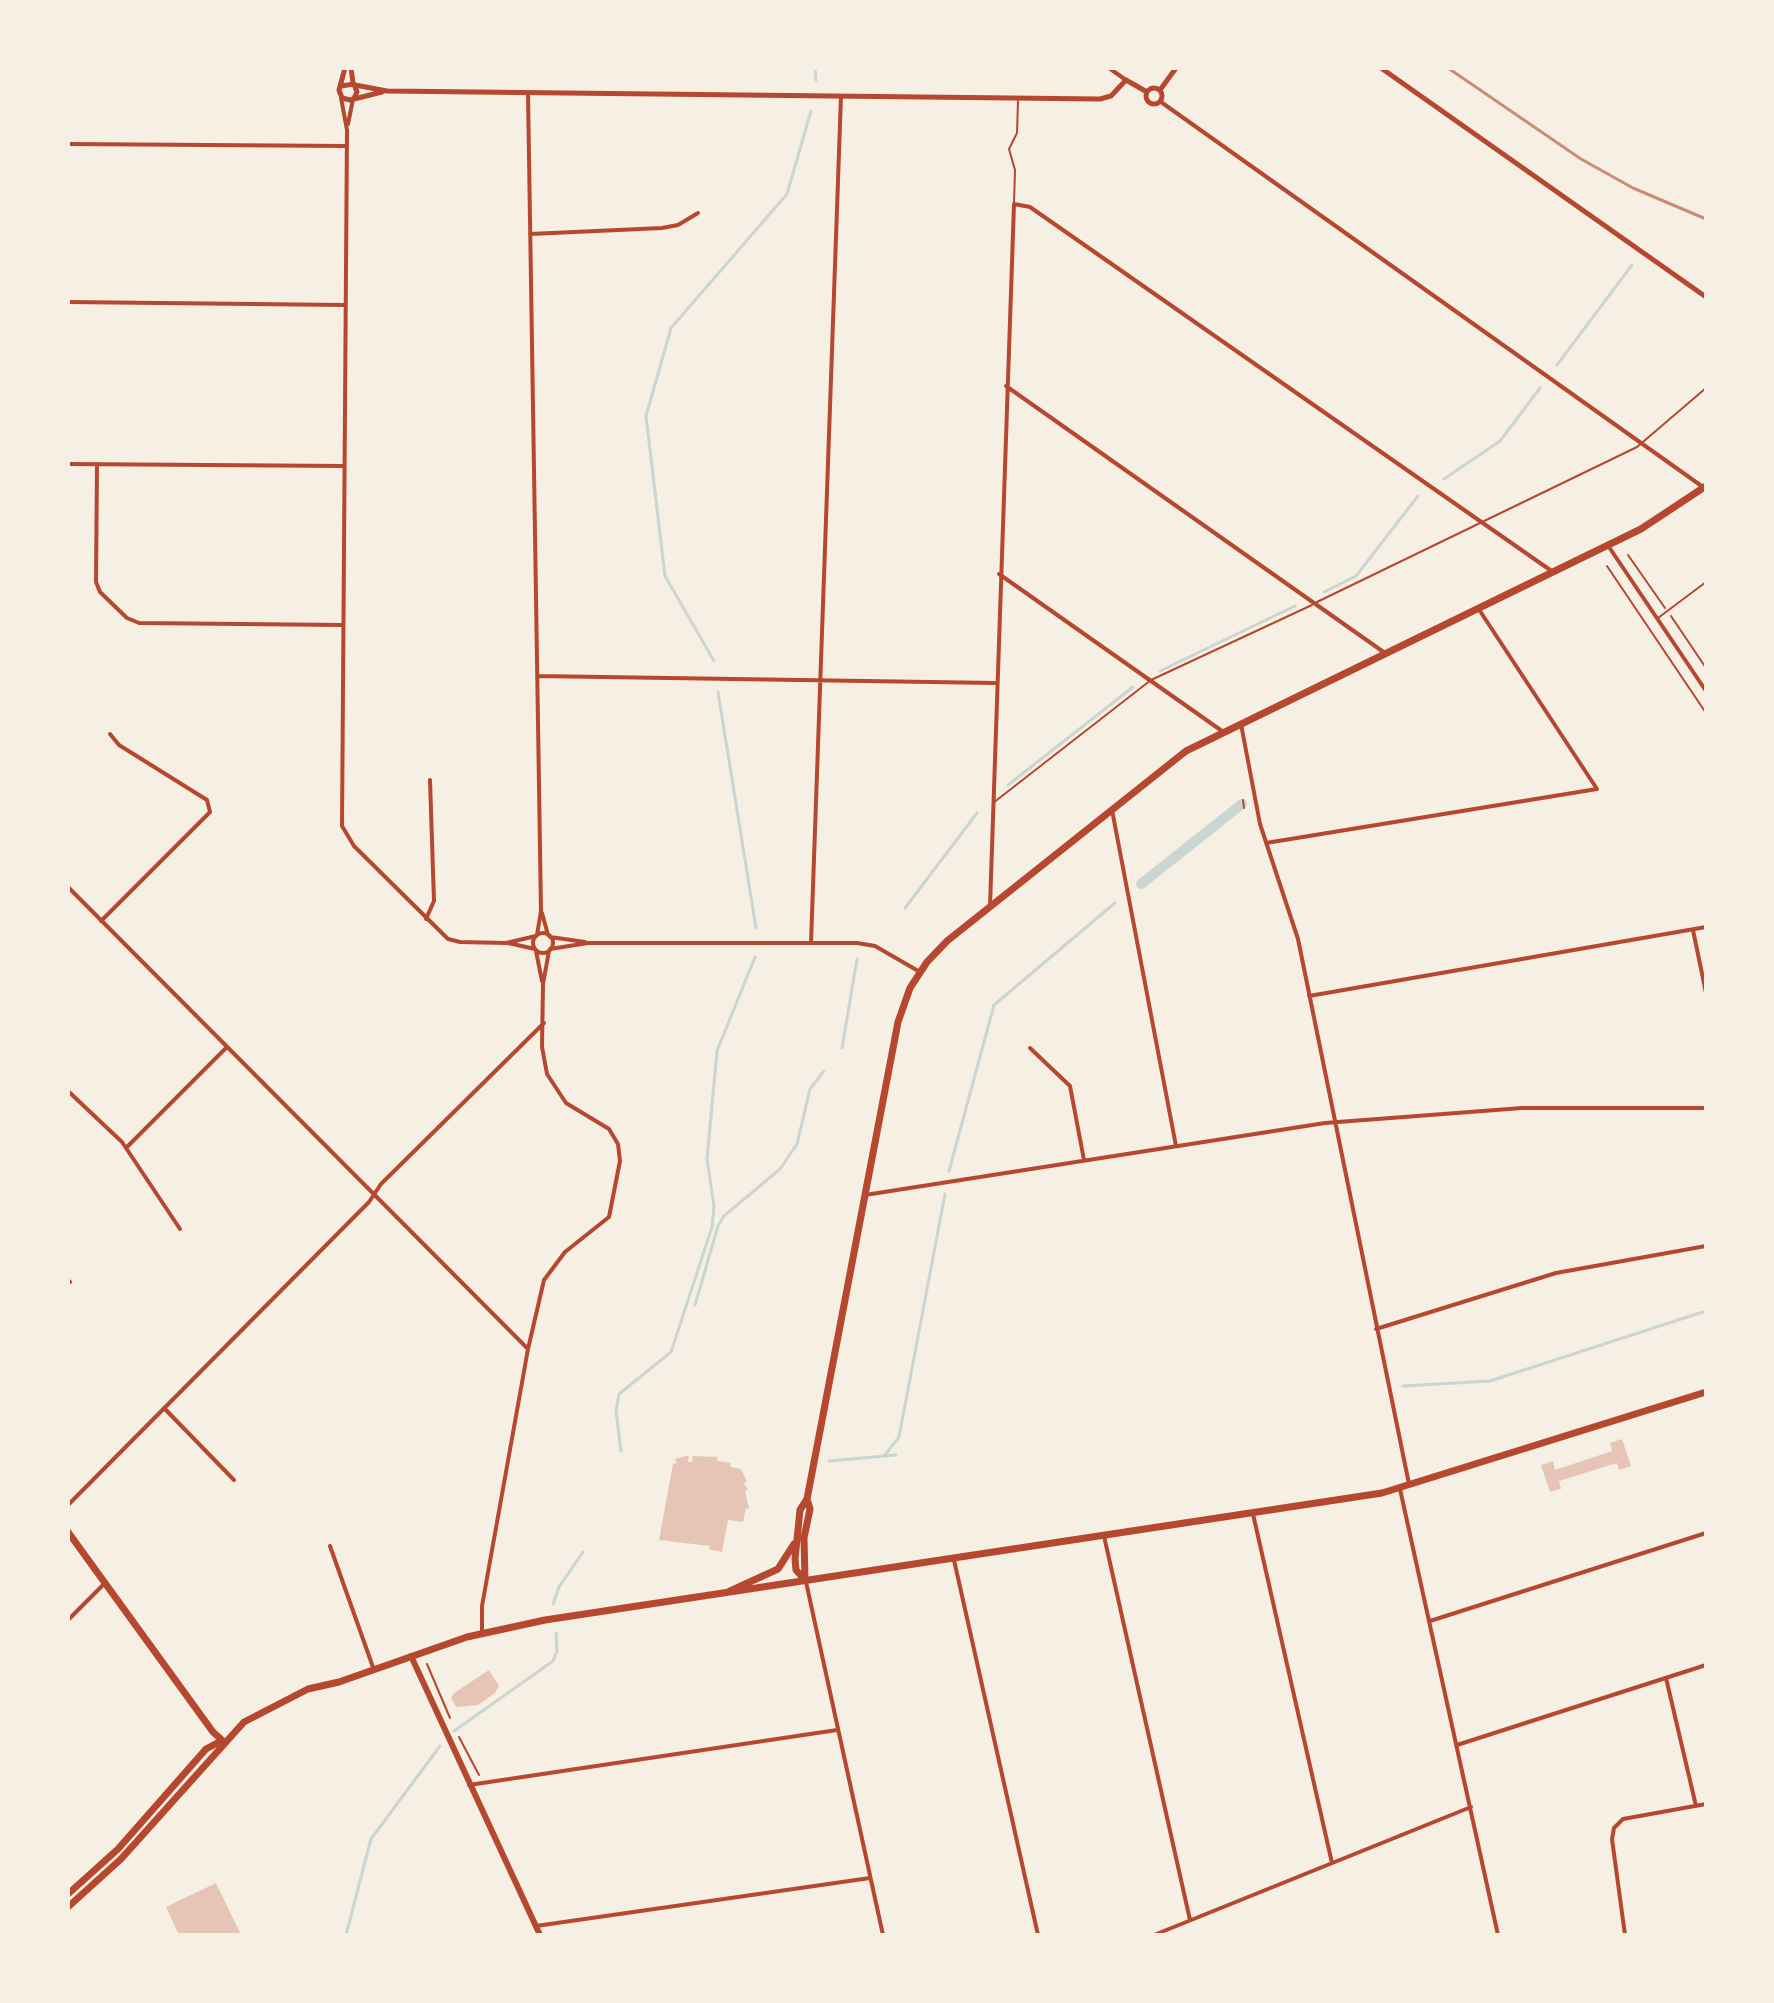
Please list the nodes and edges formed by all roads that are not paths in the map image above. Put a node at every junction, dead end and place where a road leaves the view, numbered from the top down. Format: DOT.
graph roads {
  1 [pos="348,68"];
  2 [pos="1109,68"];
  3 [pos="1176,68"];
  4 [pos="1381,68"];
  5 [pos="1126,80"];
  6 [pos="354,85"];
  7 [pos="340,87"];
  8 [pos="1160,90"];
  9 [pos="387,91"];
  10 [pos="1147,92"];
  11 [pos="528,93"];
  12 [pos="340,96"];
  13 [pos="841,96"];
  14 [pos="353,98"];
  15 [pos="1018,98"];
  16 [pos="1161,102"];
  17 [pos="347,130"];
  18 [pos="68,144"];
  19 [pos="346,146"];
  20 [pos="1014,204"];
  21 [pos="698,213"];
  22 [pos="530,234"];
  23 [pos="1706,297"];
  24 [pos="68,302"];
  25 [pos="345,305"];
  26 [pos="1006,386"];
  27 [pos="1706,388"];
  28 [pos="1642,442"];
  29 [pos="68,464"];
  30 [pos="97,464"];
  31 [pos="344,466"];
  32 [pos="1705,487"];
  33 [pos="1480,522"];
  34 [pos="1608,545"];
  35 [pos="1553,572"];
  36 [pos="999,574"];
  37 [pos="1706,582"];
  38 [pos="1316,603"];
  39 [pos="1478,608"];
  40 [pos="1657,618"];
  41 [pos="342,625"];
  42 [pos="1385,653"];
  43 [pos="537,676"];
  44 [pos="820,679"];
  45 [pos="1151,680"];
  46 [pos="996,683"];
  47 [pos="1706,691"];
  48 [pos="1241,722"];
  49 [pos="1222,731"];
  50 [pos="110,734"];
  51 [pos="430,780"];
  52 [pos="992,803"];
  53 [pos="1112,809"];
  54 [pos="1266,843"];
  55 [pos="68,887"];
  56 [pos="990,906"];
  57 [pos="541,911"];
  58 [pos="426,919"];
  59 [pos="101,921"];
  60 [pos="1706,927"];
  61 [pos="1693,930"];
  62 [pos="537,936"];
  63 [pos="549,936"];
  64 [pos="506,943"];
  65 [pos="588,943"];
  66 [pos="811,943"];
  67 [pos="536,950"];
  68 [pos="549,950"];
  69 [pos="920,972"];
  70 [pos="543,984"];
  71 [pos="1706,993"];
  72 [pos="1309,996"];
  73 [pos="544,1023"];
  74 [pos="226,1048"];
  75 [pos="1030,1048"];
  76 [pos="68,1091"];
  77 [pos="1706,1108"];
  78 [pos="1334,1122"];
  79 [pos="1176,1146"];
  80 [pos="126,1149"];
  81 [pos="1084,1160"];
  82 [pos="373,1195"];
  83 [pos="865,1195"];
  84 [pos="180,1229"];
  85 [pos="1706,1246"];
  86 [pos="1376,1329"];
  87 [pos="528,1349"];
  88 [pos="1706,1392"];
  89 [pos="164,1408"];
  90 [pos="234,1480"];
  91 [pos="1409,1486"];
  92 [pos="1400,1489"];
  93 [pos="807,1499"];
  94 [pos="68,1505"];
  95 [pos="1253,1514"];
  96 [pos="68,1532"];
  97 [pos="1706,1533"];
  98 [pos="1104,1536"];
  99 [pos="795,1542"];
  100 [pos="330,1546"];
  101 [pos="954,1560"];
  102 [pos="805,1580"];
  103 [pos="105,1583"];
  104 [pos="728,1592"];
  105 [pos="68,1620"];
  106 [pos="1430,1621"];
  107 [pos="482,1632"];
  108 [pos="411,1656"];
  109 [pos="1706,1665"];
  110 [pos="374,1670"];
  111 [pos="1666,1678"];
  112 [pos="837,1730"];
  113 [pos="223,1741"];
  114 [pos="1457,1745"];
  115 [pos="469,1785"];
  116 [pos="1706,1804"];
  117 [pos="1696,1806"];
  118 [pos="1471,1807"];
  119 [pos="1332,1863"];
  120 [pos="870,1878"];
  121 [pos="68,1894"];
  122 [pos="68,1907"];
  123 [pos="1190,1920"];
  124 [pos="536,1926"];
  125 [pos="540,1935"];
  126 [pos="883,1935"];
  127 [pos="1038,1935"];
  128 [pos="1154,1935"];
  129 [pos="1498,1935"];
  130 [pos="1625,1935"];
  1 -- 6 [label="street"];
  1 -- 7 [label="street"];
  2 -- 5 [label="street"];
  3 -- 8 [label="street"];
  4 -- 23 [label="street"];
  5 -- 10 [label="street"];
  5 -- 15 [label="street"];
  6 -- 7 [label="street"];
  6 -- 9 [label="street"];
  6 -- 14 [label="street"];
  7 -- 12 [label="street"];
  8 -- 10 [label="street"];
  8 -- 16 [label="street"];
  9 -- 11 [label="street"];
  9 -- 14 [label="street"];
  10 -- 16 [label="street"];
  11 -- 13 [label="street"];
  11 -- 22 [label="street"];
  12 -- 14 [label="street"];
  12 -- 17 [label="street"];
  13 -- 15 [label="street"];
  13 -- 44 [label="street"];
  14 -- 17 [label="street"];
  15 -- 20 [label="lane"];
  16 -- 28 [label="street"];
  17 -- 19 [label="street"];
  18 -- 19 [label="street"];
  19 -- 25 [label="street"];
  20 -- 26 [label="street"];
  20 -- 33 [label="street"];
  21 -- 22 [label="street"];
  22 -- 43 [label="street"];
  24 -- 25 [label="street"];
  25 -- 31 [label="street"];
  26 -- 36 [label="street"];
  26 -- 38 [label="street"];
  27 -- 28 [label="lane"];
  28 -- 32 [label="street"];
  28 -- 33 [label="lane"];
  29 -- 30 [label="street"];
  30 -- 31 [label="street"];
  30 -- 41 [label="street"];
  31 -- 41 [label="street"];
  32 -- 34 [label="main road"];
  33 -- 35 [label="street"];
  33 -- 38 [label="lane"];
  34 -- 35 [label="main road"];
  34 -- 40 [label="street"];
  35 -- 39 [label="main road"];
  36 -- 45 [label="street"];
  36 -- 46 [label="street"];
  37 -- 40 [label="lane"];
  38 -- 42 [label="street"];
  38 -- 45 [label="lane"];
  39 -- 42 [label="main road"];
  39 -- 54 [label="street"];
  40 -- 47 [label="street"];
  41 -- 58 [label="street"];
  42 -- 48 [label="main road"];
  43 -- 44 [label="street"];
  43 -- 57 [label="street"];
  44 -- 46 [label="street"];
  44 -- 66 [label="street"];
  45 -- 49 [label="street"];
  45 -- 52 [label="lane"];
  46 -- 52 [label="street"];
  48 -- 49 [label="main road"];
  48 -- 54 [label="street"];
  49 -- 53 [label="main road"];
  50 -- 59 [label="street"];
  51 -- 58 [label="street"];
  52 -- 56 [label="street"];
  53 -- 56 [label="main road"];
  53 -- 79 [label="street"];
  54 -- 72 [label="street"];
  55 -- 59 [label="street"];
  56 -- 69 [label="main road"];
  57 -- 62 [label="street"];
  57 -- 63 [label="street"];
  58 -- 64 [label="street"];
  59 -- 74 [label="street"];
  60 -- 61 [label="street"];
  61 -- 71 [label="street"];
  61 -- 72 [label="street"];
  62 -- 63 [label="street"];
  62 -- 64 [label="street"];
  62 -- 67 [label="street"];
  63 -- 65 [label="street"];
  63 -- 68 [label="street"];
  64 -- 67 [label="street"];
  65 -- 66 [label="street"];
  65 -- 68 [label="street"];
  66 -- 69 [label="street"];
  67 -- 68 [label="street"];
  67 -- 70 [label="street"];
  68 -- 70 [label="street"];
  69 -- 83 [label="main road"];
  70 -- 73 [label="street"];
  72 -- 78 [label="street"];
  73 -- 82 [label="street"];
  73 -- 87 [label="street"];
  74 -- 80 [label="street"];
  74 -- 82 [label="street"];
  75 -- 81 [label="street"];
  76 -- 80 [label="street"];
  77 -- 78 [label="street"];
  78 -- 79 [label="street"];
  78 -- 86 [label="street"];
  79 -- 81 [label="street"];
  80 -- 84 [label="street"];
  81 -- 83 [label="street"];
  82 -- 87 [label="street"];
  82 -- 89 [label="street"];
  83 -- 93 [label="main road"];
  85 -- 86 [label="street"];
  86 -- 91 [label="street"];
  87 -- 107 [label="street"];
  88 -- 91 [label="main road"];
  89 -- 90 [label="street"];
  89 -- 94 [label="street"];
  91 -- 92 [label="main road"];
  92 -- 95 [label="main road"];
  92 -- 106 [label="street"];
  93 -- 99 [label="main road"];
  93 -- 102 [label="main road"];
  95 -- 98 [label="main road"];
  95 -- 119 [label="street"];
  96 -- 103 [label="main road"];
  97 -- 106 [label="street"];
  98 -- 101 [label="main road"];
  98 -- 123 [label="street"];
  99 -- 102 [label="main road"];
  99 -- 104 [label="main road"];
  100 -- 110 [label="street"];
  101 -- 102 [label="main road"];
  101 -- 127 [label="street"];
  102 -- 104 [label="main road"];
  102 -- 112 [label="street"];
  103 -- 105 [label="street"];
  103 -- 113 [label="main road"];
  104 -- 107 [label="main road"];
  106 -- 114 [label="street"];
  107 -- 108 [label="main road"];
  108 -- 110 [label="main road"];
  108 -- 115 [label="main road"];
  109 -- 111 [label="street"];
  110 -- 113 [label="main road"];
  111 -- 114 [label="street"];
  111 -- 117 [label="street"];
  112 -- 115 [label="street"];
  112 -- 120 [label="street"];
  113 -- 121 [label="main road"];
  113 -- 122 [label="main road"];
  114 -- 118 [label="street"];
  115 -- 124 [label="main road"];
  116 -- 117 [label="street"];
  117 -- 130 [label="street"];
  118 -- 119 [label="street"];
  118 -- 129 [label="street"];
  119 -- 123 [label="street"];
  120 -- 124 [label="street"];
  120 -- 126 [label="street"];
  123 -- 128 [label="street"];
  124 -- 125 [label="main road"];
}
